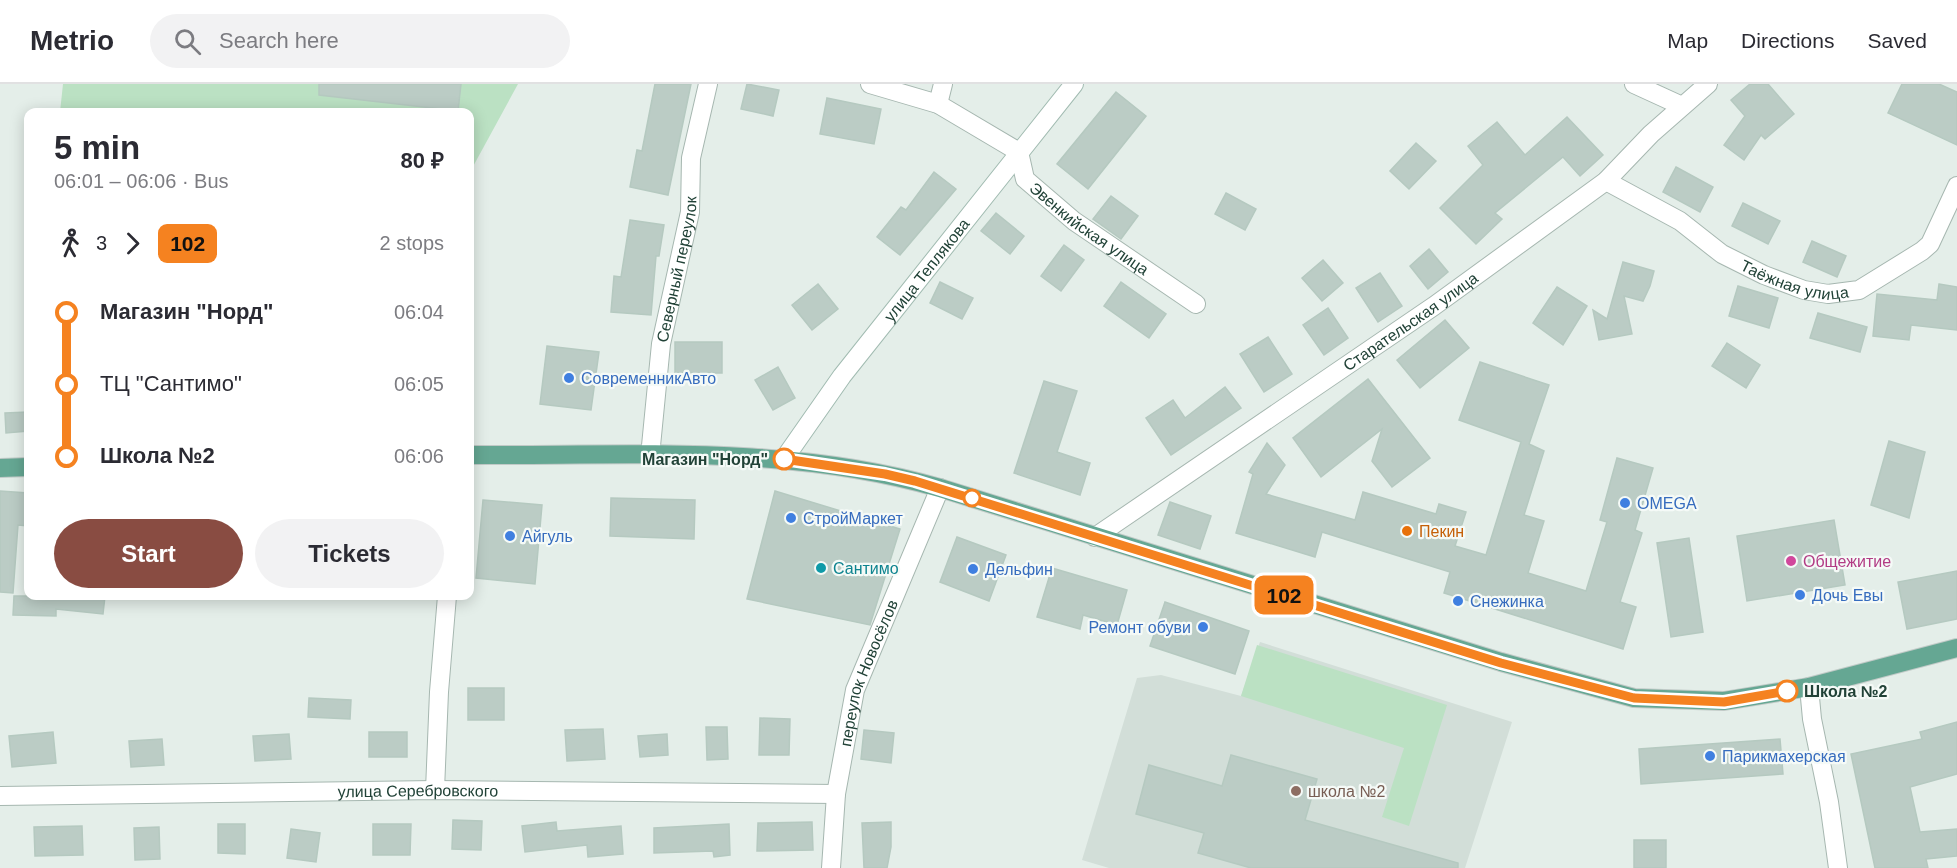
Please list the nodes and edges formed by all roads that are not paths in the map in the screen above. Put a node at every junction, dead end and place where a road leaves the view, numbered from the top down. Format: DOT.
graph roads {
  1 [pos="708,84"];
  2 [pos="870,84"];
  3 [pos="943,84"];
  4 [pos="1074,84"];
  5 [pos="1634,84"];
  6 [pos="1708,84"];
  7 [pos="938,104"];
  8 [pos="1682,106"];
  9 [pos="1019,152"];
  10 [pos="1606,181"];
  11 [pos="1957,186"];
  12 [pos="1196,304"];
  13 [pos="474,455"];
  14 [pos="650,456"];
  15 [pos="784,459"];
  16 [pos="24,467"];
  17 [pos="0,468"];
  18 [pos="940,488"];
  19 [pos="1095,537"];
  20 [pos="447,600"];
  21 [pos="1957,648"];
  22 [pos="1809,687"];
  23 [pos="435,790"];
  24 [pos="836,794"];
  25 [pos="0,796"];
  26 [pos="831,868"];
  27 [pos="1838,868"];
  1 -- 14 [label="street, Северный переулок"];
  2 -- 7 [label="street"];
  3 -- 7 [label="street"];
  4 -- 9 [label="street, улица Теплякова"];
  5 -- 8 [label="street"];
  6 -- 8 [label="street, Старательская улица"];
  7 -- 9 [label="street"];
  8 -- 10 [label="street, Старательская улица"];
  9 -- 12 [label="street, Эвенкийская улица"];
  9 -- 15 [label="street, улица Теплякова"];
  10 -- 11 [label="street, Таёжная улица"];
  10 -- 19 [label="street, Старательская улица"];
  13 -- 14 [label="main road"];
  14 -- 15 [label="main road"];
  15 -- 18 [label="main road"];
  16 -- 17 [label="main road"];
  18 -- 19 [label="main road"];
  18 -- 24 [label="street, переулок Новосёлов"];
  19 -- 22 [label="main road"];
  20 -- 23 [label="street"];
  21 -- 22 [label="main road"];
  22 -- 27 [label="street"];
  23 -- 24 [label="street, улица Серебровского"];
  23 -- 25 [label="street, улица Серебровского"];
  24 -- 26 [label="street, переулок Новосёлов"];
}
